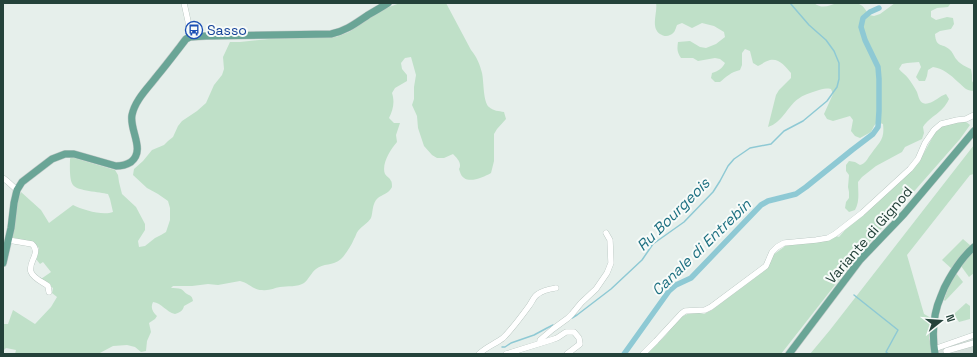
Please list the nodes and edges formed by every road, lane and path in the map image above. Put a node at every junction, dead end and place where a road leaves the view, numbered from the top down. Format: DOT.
graph roads {
  1 [pos="184,3"];
  2 [pos="388,3"];
  3 [pos="190,37"];
  4 [pos="974,115"];
  5 [pos="973,133"];
  6 [pos="3,178"];
  7 [pos="18,190"];
  8 [pos="606,233"];
  9 [pos="8,240"];
  10 [pos="974,247"];
  11 [pos="3,263"];
  12 [pos="556,288"];
  13 [pos="49,292"];
  14 [pos="974,335"];
  15 [pos="540,343"];
  16 [pos="974,343"];
  17 [pos="935,351"];
  18 [pos="479,354"];
  19 [pos="506,354"];
  20 [pos="567,354"];
  21 [pos="643,354"];
  22 [pos="789,354"];
  23 [pos="947,354"];
  1 -- 3 [label="street"];
  2 -- 3 [label="main road"];
  3 -- 7 [label="main road"];
  4 -- 21 [label="street"];
  5 -- 22 [label="main road, Variante di Gignod"];
  6 -- 7 [label="street"];
  7 -- 9 [label="main road"];
  8 -- 15 [label="street"];
  9 -- 11 [label="main road"];
  9 -- 13 [label="street"];
  10 -- 17 [label="main road"];
  12 -- 18 [label="street"];
  14 -- 17 [label="street"];
  15 -- 19 [label="street"];
  15 -- 20 [label="street"];
  16 -- 23 [label="street"];
}
